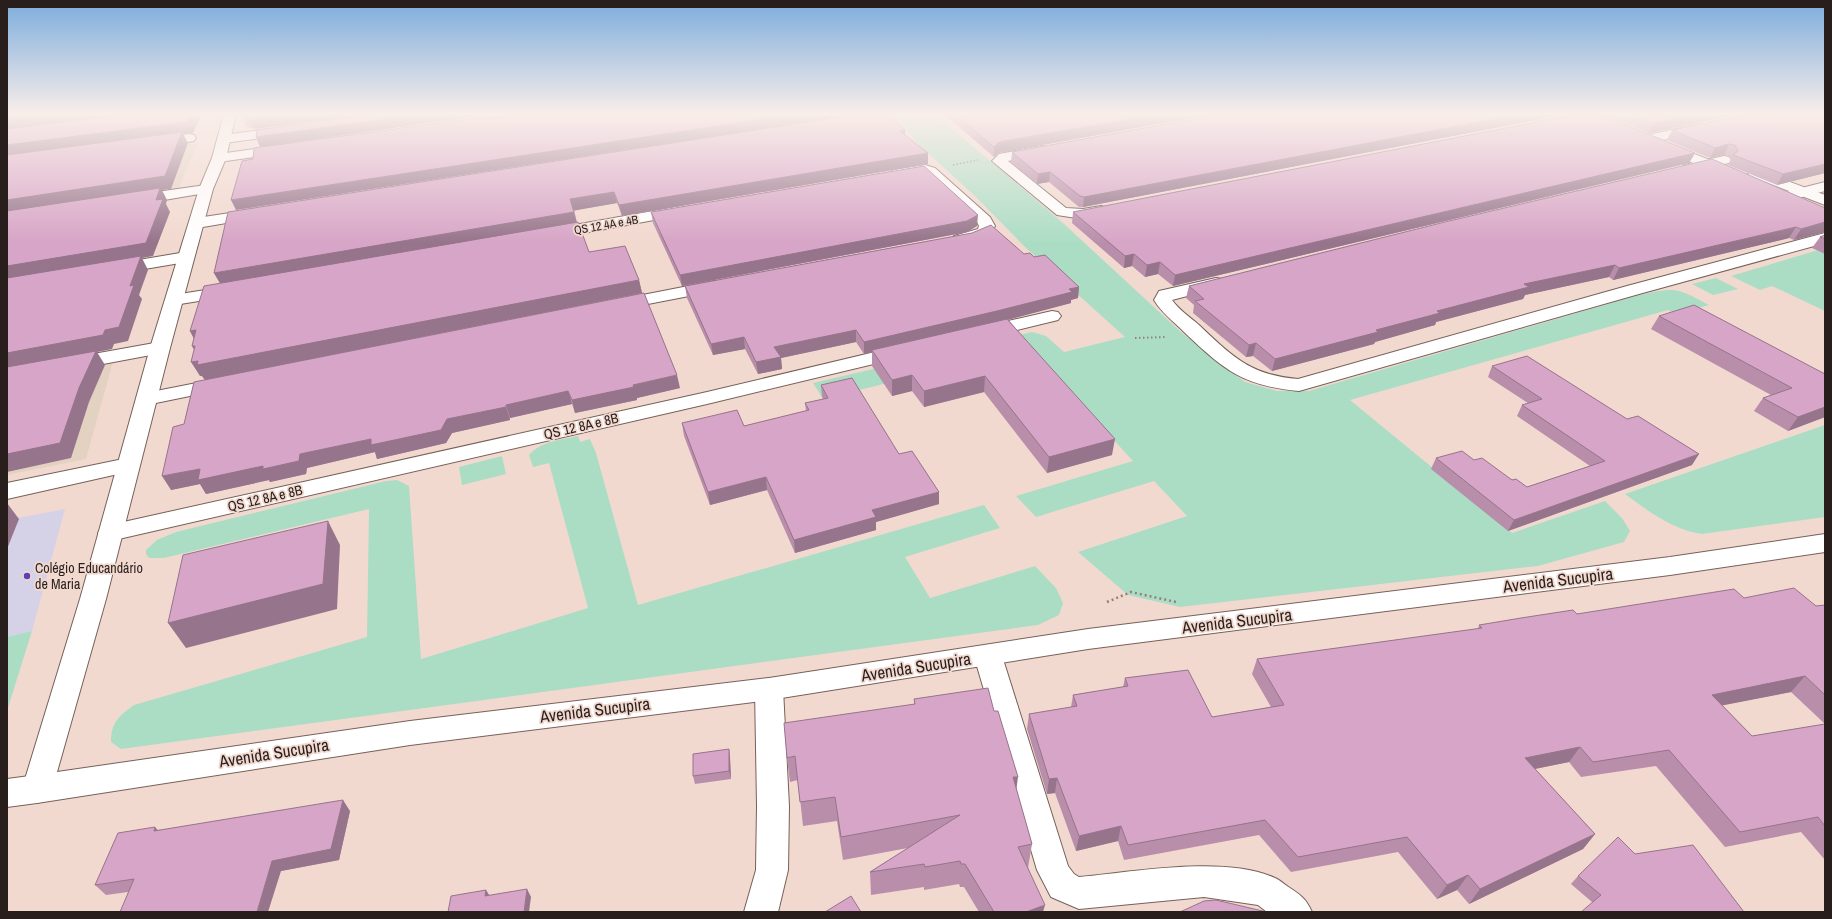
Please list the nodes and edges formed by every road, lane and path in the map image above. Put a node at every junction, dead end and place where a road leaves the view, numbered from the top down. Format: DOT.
graph roads {
  1 [pos="227,157"];
  2 [pos="1007,157"];
  3 [pos="1693,157"];
  4 [pos="1716,157"];
  5 [pos="219,158"];
  6 [pos="1001,158"];
  7 [pos="1724,160"];
  8 [pos="1708,164"];
  9 [pos="922,170"];
  10 [pos="1674,172"];
  11 [pos="880,177"];
  12 [pos="1825,186"];
  13 [pos="206,189"];
  14 [pos="1803,191"];
  15 [pos="1786,196"];
  16 [pos="1825,200"];
  17 [pos="122,202"];
  18 [pos="1114,208"];
  19 [pos="693,209"];
  20 [pos="268,212"];
  21 [pos="1825,212"];
  22 [pos="198,223"];
  23 [pos="533,237"];
  24 [pos="1825,238"];
  25 [pos="940,243"];
  26 [pos="186,257"];
  27 [pos="100,272"];
  28 [pos="1234,278"];
  29 [pos="731,283"];
  30 [pos="245,288"];
  31 [pos="174,300"];
  32 [pos="597,309"];
  33 [pos="1052,316"];
  34 [pos="969,336"];
  35 [pos="1170,337"];
  36 [pos="1135,338"];
  37 [pos="160,348"];
  38 [pos="915,348"];
  39 [pos="53,367"];
  40 [pos="239,380"];
  41 [pos="146,399"];
  42 [pos="128,465"];
  43 [pos="7,491"];
  44 [pos="110,533"];
  45 [pos="1825,543"];
  46 [pos="1107,602"];
  47 [pos="1179,603"];
  48 [pos="988,656"];
  49 [pos="769,689"];
  50 [pos="37,789"];
  51 [pos="7,793"];
  52 [pos="761,912"];
  53 [pos="1294,912"];
  1 -- 5 [label="street"];
  2 -- 6 [label="street"];
  3 -- 8 [label="street"];
  4 -- 7 [label="street"];
  5 -- 13 [label="street"];
  6 -- 9 [label="path"];
  6 -- 18 [label="street"];
  7 -- 8 [label="street"];
  7 -- 14 [label="street"];
  8 -- 10 [label="street"];
  8 -- 15 [label="street"];
  9 -- 11 [label="street"];
  9 -- 25 [label="street"];
  12 -- 14 [label="street"];
  13 -- 17 [label="street"];
  13 -- 22 [label="street"];
  14 -- 15 [label="street"];
  14 -- 16 [label="street"];
  15 -- 21 [label="street"];
  19 -- 23 [label="street, QS 12 4A e 4B"];
  20 -- 22 [label="street"];
  22 -- 26 [label="street"];
  24 -- 28 [label="street"];
  26 -- 27 [label="street"];
  26 -- 31 [label="street"];
  29 -- 32 [label="street"];
  30 -- 31 [label="street"];
  31 -- 37 [label="street"];
  33 -- 34 [label="street"];
  35 -- 36 [label="path"];
  37 -- 39 [label="street"];
  37 -- 41 [label="street"];
  38 -- 44 [label="street, QS 12 8A e 8B"];
  40 -- 41 [label="street"];
  41 -- 42 [label="street"];
  42 -- 43 [label="street"];
  42 -- 44 [label="street"];
  44 -- 50 [label="street"];
  45 -- 48 [label="street, Avenida Sucupira"];
  46 -- 47 [label="path"];
  48 -- 49 [label="street, Avenida Sucupira"];
  48 -- 53 [label="street"];
  49 -- 50 [label="street, Avenida Sucupira"];
  49 -- 52 [label="street"];
  50 -- 51 [label="street, Avenida Sucupira"];
}
